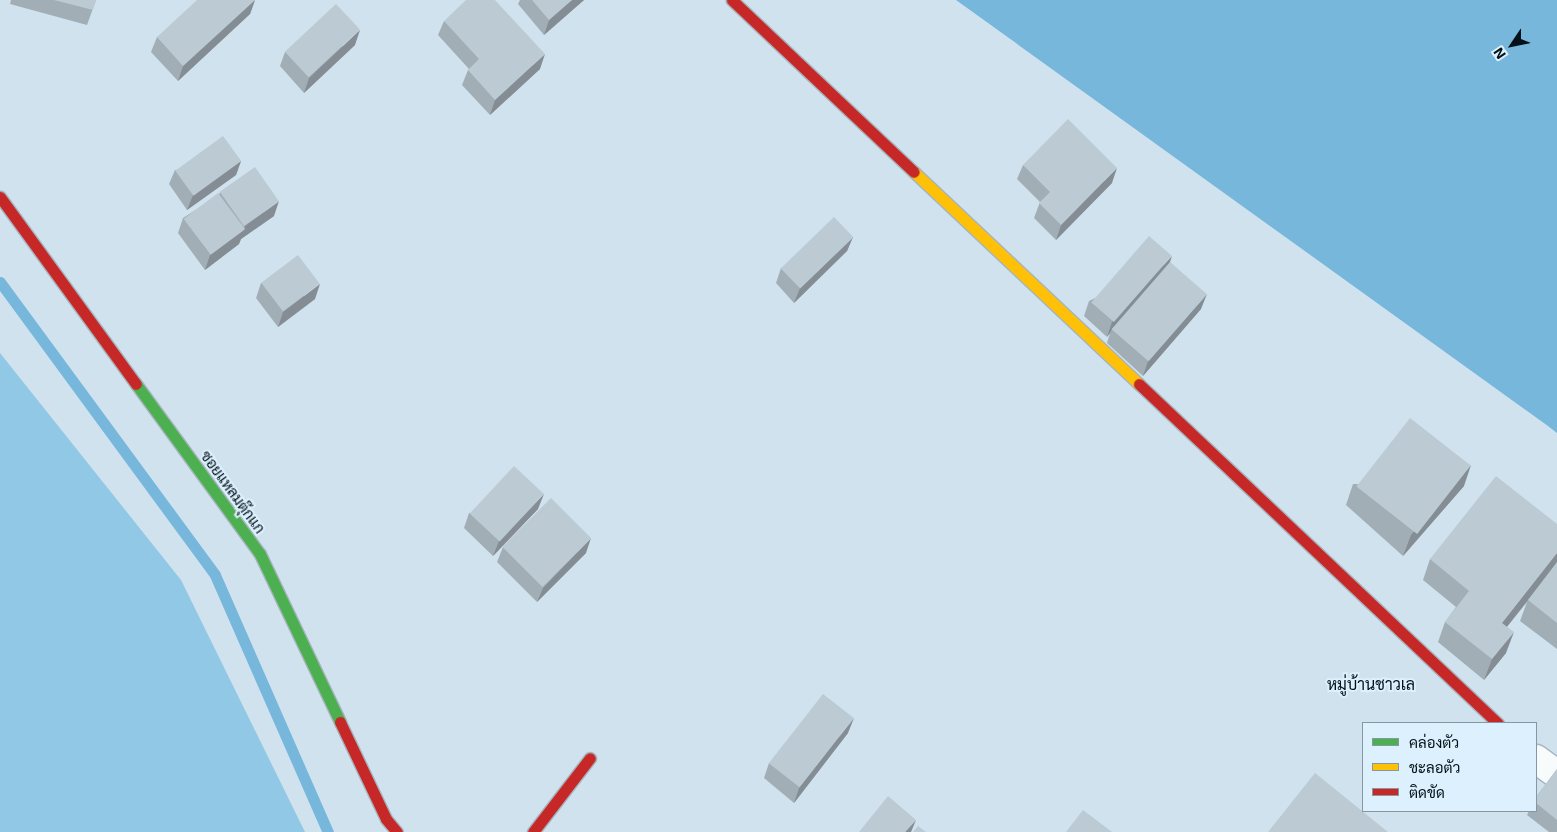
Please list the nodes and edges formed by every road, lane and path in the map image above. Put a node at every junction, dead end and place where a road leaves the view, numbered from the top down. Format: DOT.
graph roads {
  1 [pos="732,0"];
  2 [pos="0,197"];
  3 [pos="1497,722"];
  4 [pos="590,758"];
  5 [pos="1537,760"];
  6 [pos="1557,774"];
  7 [pos="397,832"];
  8 [pos="533,832"];
  1 -- 3 [label="street"];
  2 -- 7 [label="street, ซอยแหลมตุ๊กแก"];
  4 -- 8 [label="street"];
  5 -- 6 [label="street"];
}
